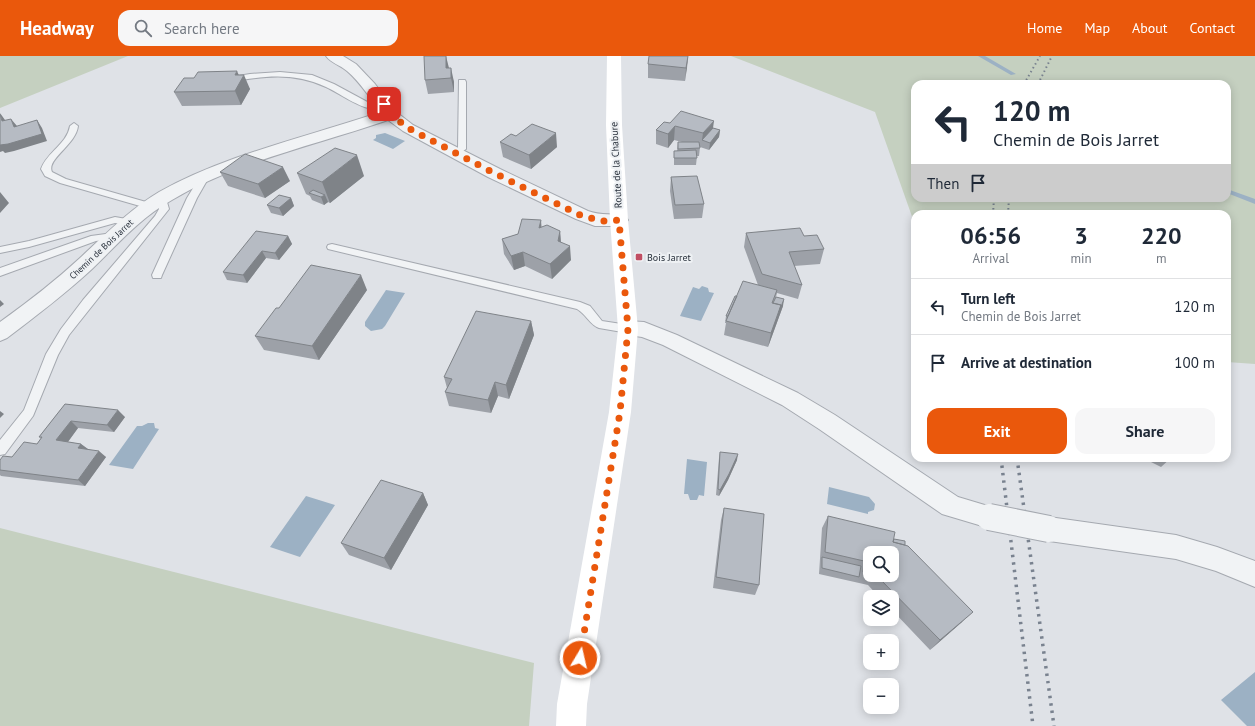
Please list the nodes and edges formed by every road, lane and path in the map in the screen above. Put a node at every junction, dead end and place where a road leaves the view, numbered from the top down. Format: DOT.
graph roads {
  1 [pos="333,56"];
  2 [pos="614,56"];
  3 [pos="462,82"];
  4 [pos="227,83"];
  5 [pos="387,109"];
  6 [pos="74,126"];
  7 [pos="456,153"];
  8 [pos="204,177"];
  9 [pos="155,204"];
  10 [pos="619,220"];
  11 [pos="129,222"];
  12 [pos="113,236"];
  13 [pos="332,247"];
  14 [pos="0,250"];
  15 [pos="0,272"];
  16 [pos="157,275"];
  17 [pos="628,329"];
  18 [pos="0,333"];
  19 [pos="0,450"];
  20 [pos="1255,574"];
  21 [pos="571,726"];
  1 -- 5 [label="street"];
  2 -- 10 [label="main road, Route de la Chabure"];
  3 -- 7 [label="lane"];
  4 -- 5 [label="lane"];
  5 -- 7 [label="street"];
  5 -- 8 [label="street, Chemin de Bois Jarret"];
  6 -- 9 [label="lane"];
  7 -- 10 [label="street"];
  8 -- 9 [label="street, Chemin de Bois Jarret"];
  8 -- 16 [label="lane"];
  9 -- 11 [label="street, Chemin de Bois Jarret"];
  9 -- 19 [label="lane"];
  10 -- 17 [label="main road, Route de la Chabure"];
  11 -- 12 [label="street, Chemin de Bois Jarret"];
  11 -- 14 [label="lane"];
  12 -- 15 [label="lane"];
  12 -- 18 [label="street, Chemin de Bois Jarret"];
  13 -- 17 [label="lane"];
  17 -- 20 [label="street, bridge"];
  17 -- 21 [label="main road, Route de la Chabure"];
}
